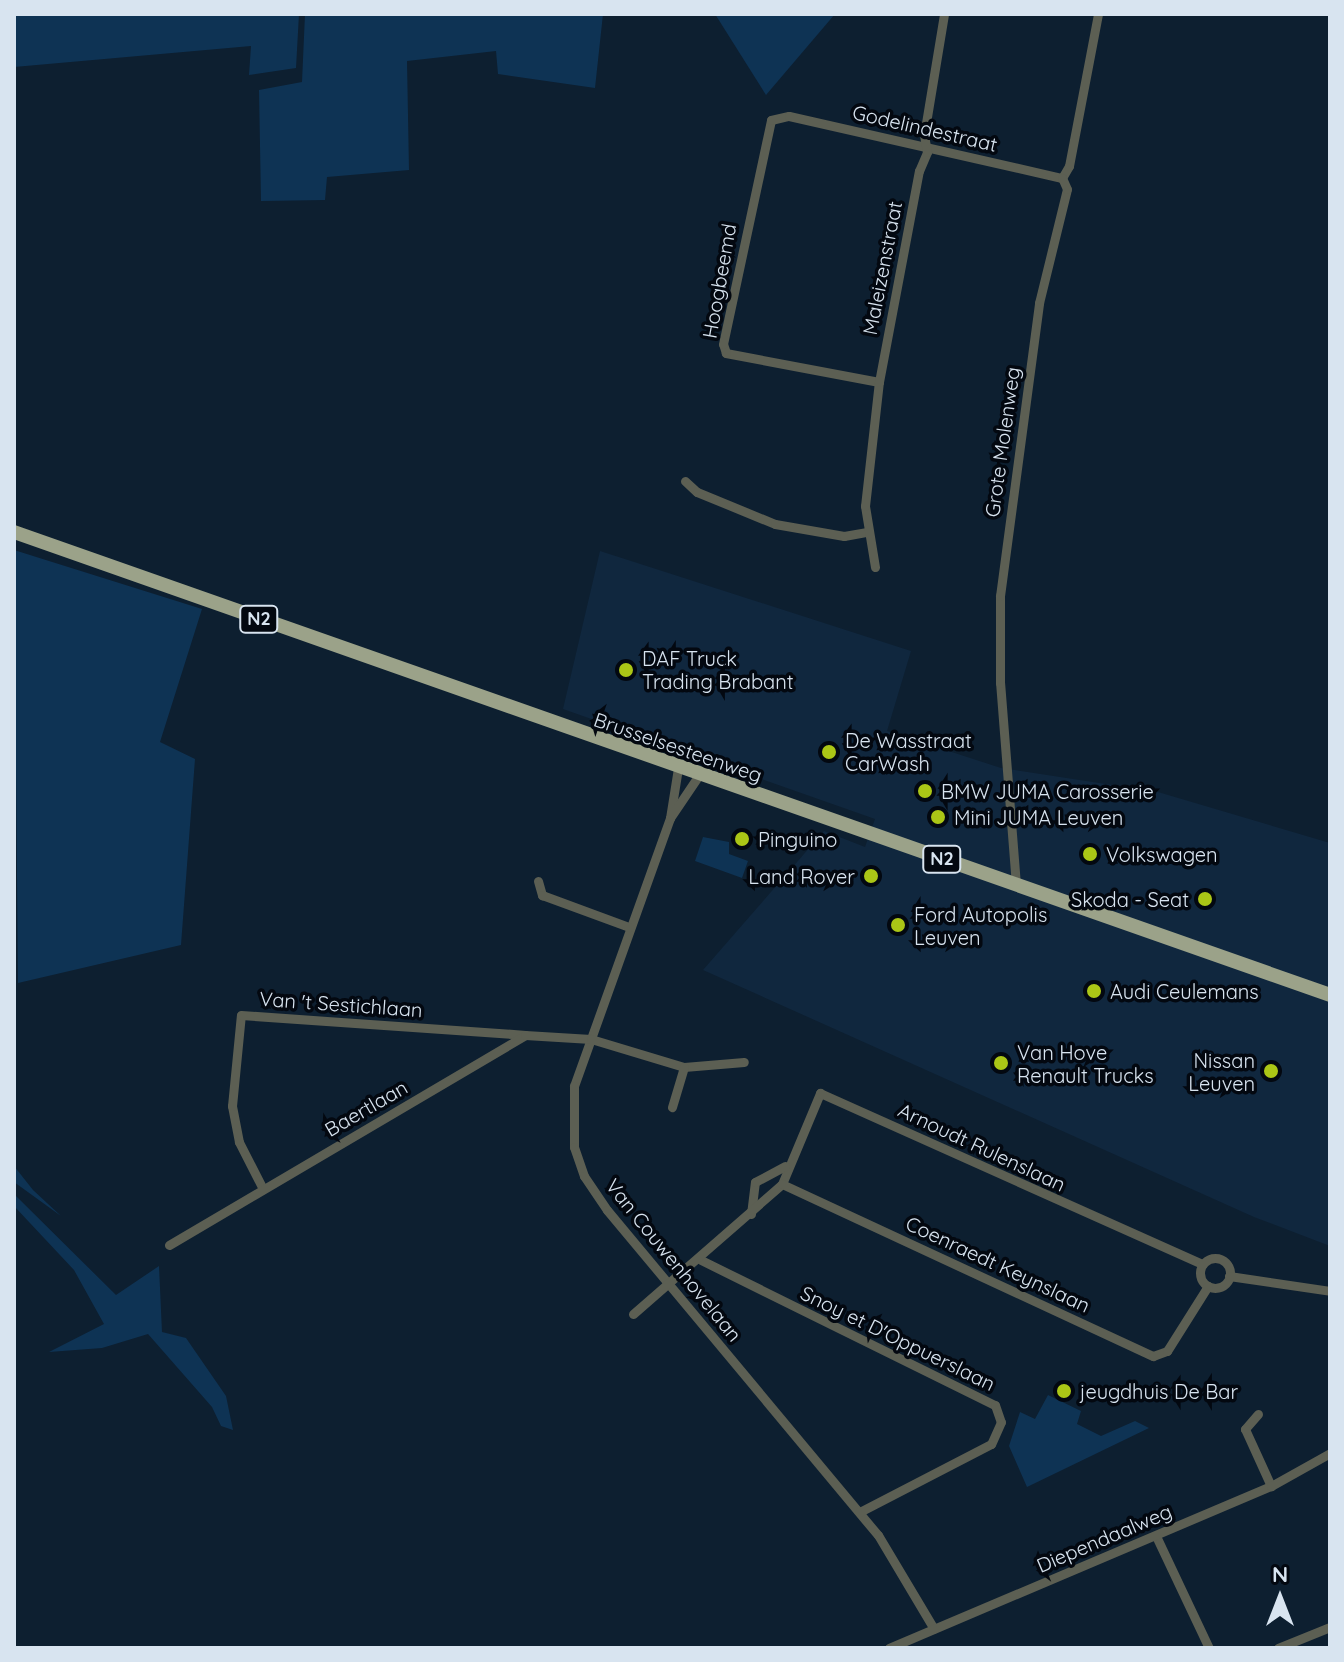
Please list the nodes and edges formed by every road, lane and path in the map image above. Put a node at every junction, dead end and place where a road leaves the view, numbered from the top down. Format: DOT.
graph roads {
  1 [pos="944,14"];
  2 [pos="1098,14"];
  3 [pos="780,116"];
  4 [pos="927,148"];
  5 [pos="1062,178"];
  6 [pos="879,382"];
  7 [pos="685,481"];
  8 [pos="14,532"];
  9 [pos="866,532"];
  10 [pos="875,567"];
  11 [pos="678,768"];
  12 [pos="699,775"];
  13 [pos="670,818"];
  14 [pos="538,881"];
  15 [pos="1016,885"];
  16 [pos="629,927"];
  17 [pos="1330,995"];
  18 [pos="525,1035"];
  19 [pos="591,1039"];
  20 [pos="744,1062"];
  21 [pos="684,1067"];
  22 [pos="672,1107"];
  23 [pos="785,1166"];
  24 [pos="782,1184"];
  25 [pos="263,1189"];
  26 [pos="751,1214"];
  27 [pos="169,1245"];
  28 [pos="701,1260"];
  29 [pos="1203,1264"];
  30 [pos="1229,1276"];
  31 [pos="669,1285"];
  32 [pos="1208,1286"];
  33 [pos="1330,1291"];
  34 [pos="633,1314"];
  35 [pos="1258,1414"];
  36 [pos="1330,1453"];
  37 [pos="1271,1486"];
  38 [pos="860,1512"];
  39 [pos="1156,1536"];
  40 [pos="1330,1627"];
  41 [pos="934,1629"];
  42 [pos="889,1648"];
  43 [pos="1209,1648"];
  44 [pos="1278,1648"];
  1 -- 4 [label="street, Maleizenstraat"];
  2 -- 5 [label="street, Grote Molenweg"];
  3 -- 4 [label="street, Godelindestraat"];
  3 -- 6 [label="street, Hoogbeemd"];
  4 -- 5 [label="street, Godelindestraat"];
  4 -- 6 [label="street, Maleizenstraat"];
  5 -- 15 [label="street, Grote Molenweg"];
  6 -- 9 [label="street, Maleizenstraat"];
  7 -- 9 [label="street"];
  8 -- 11 [label="main road, Brusselsesteenweg / N2"];
  9 -- 10 [label="street, Maleizenstraat"];
  11 -- 12 [label="main road, Brusselsesteenweg / N2"];
  11 -- 13 [label="street, Van Couwenhovelaan"];
  12 -- 13 [label="street, Van Couwenhovelaan"];
  12 -- 15 [label="main road, Brusselsesteenweg / N2"];
  13 -- 16 [label="street, Van Couwenhovelaan"];
  14 -- 16 [label="street"];
  15 -- 17 [label="main road, Brusselsesteenweg / N2"];
  16 -- 19 [label="street, Van Couwenhovelaan"];
  18 -- 19 [label="street"];
  18 -- 25 [label="street, Baertlaan"];
  18 -- 25 [label="street, Van 't Sestichlaan"];
  19 -- 21 [label="street"];
  19 -- 31 [label="street, Van Couwenhovelaan"];
  20 -- 21 [label="street"];
  21 -- 22 [label="street"];
  23 -- 24 [label="street, Arnoudt Rulenslaan"];
  23 -- 26 [label="street, Arnoudt Rulenslaan"];
  23 -- 29 [label="street, Arnoudt Rulenslaan"];
  24 -- 26 [label="street"];
  24 -- 32 [label="street, Coenraedt Keynslaan"];
  25 -- 27 [label="street, Baertlaan"];
  26 -- 28 [label="street"];
  28 -- 31 [label="street"];
  28 -- 38 [label="street, Snoy et D'Oppuerslaan"];
  29 -- 30 [label="street, Arnoudt Rulenslaan"];
  29 -- 32 [label="street"];
  30 -- 32 [label="street"];
  30 -- 33 [label="street, Arnoudt Rulenslaan"];
  31 -- 34 [label="street"];
  31 -- 38 [label="street, Van Couwenhovelaan"];
  35 -- 37 [label="street"];
  36 -- 37 [label="street, Diependaalweg"];
  37 -- 39 [label="street, Diependaalweg"];
  38 -- 41 [label="street, Van Couwenhovelaan"];
  39 -- 41 [label="street, Diependaalweg"];
  39 -- 43 [label="street"];
  40 -- 44 [label="street"];
  41 -- 42 [label="street, Diependaalweg"];
}
